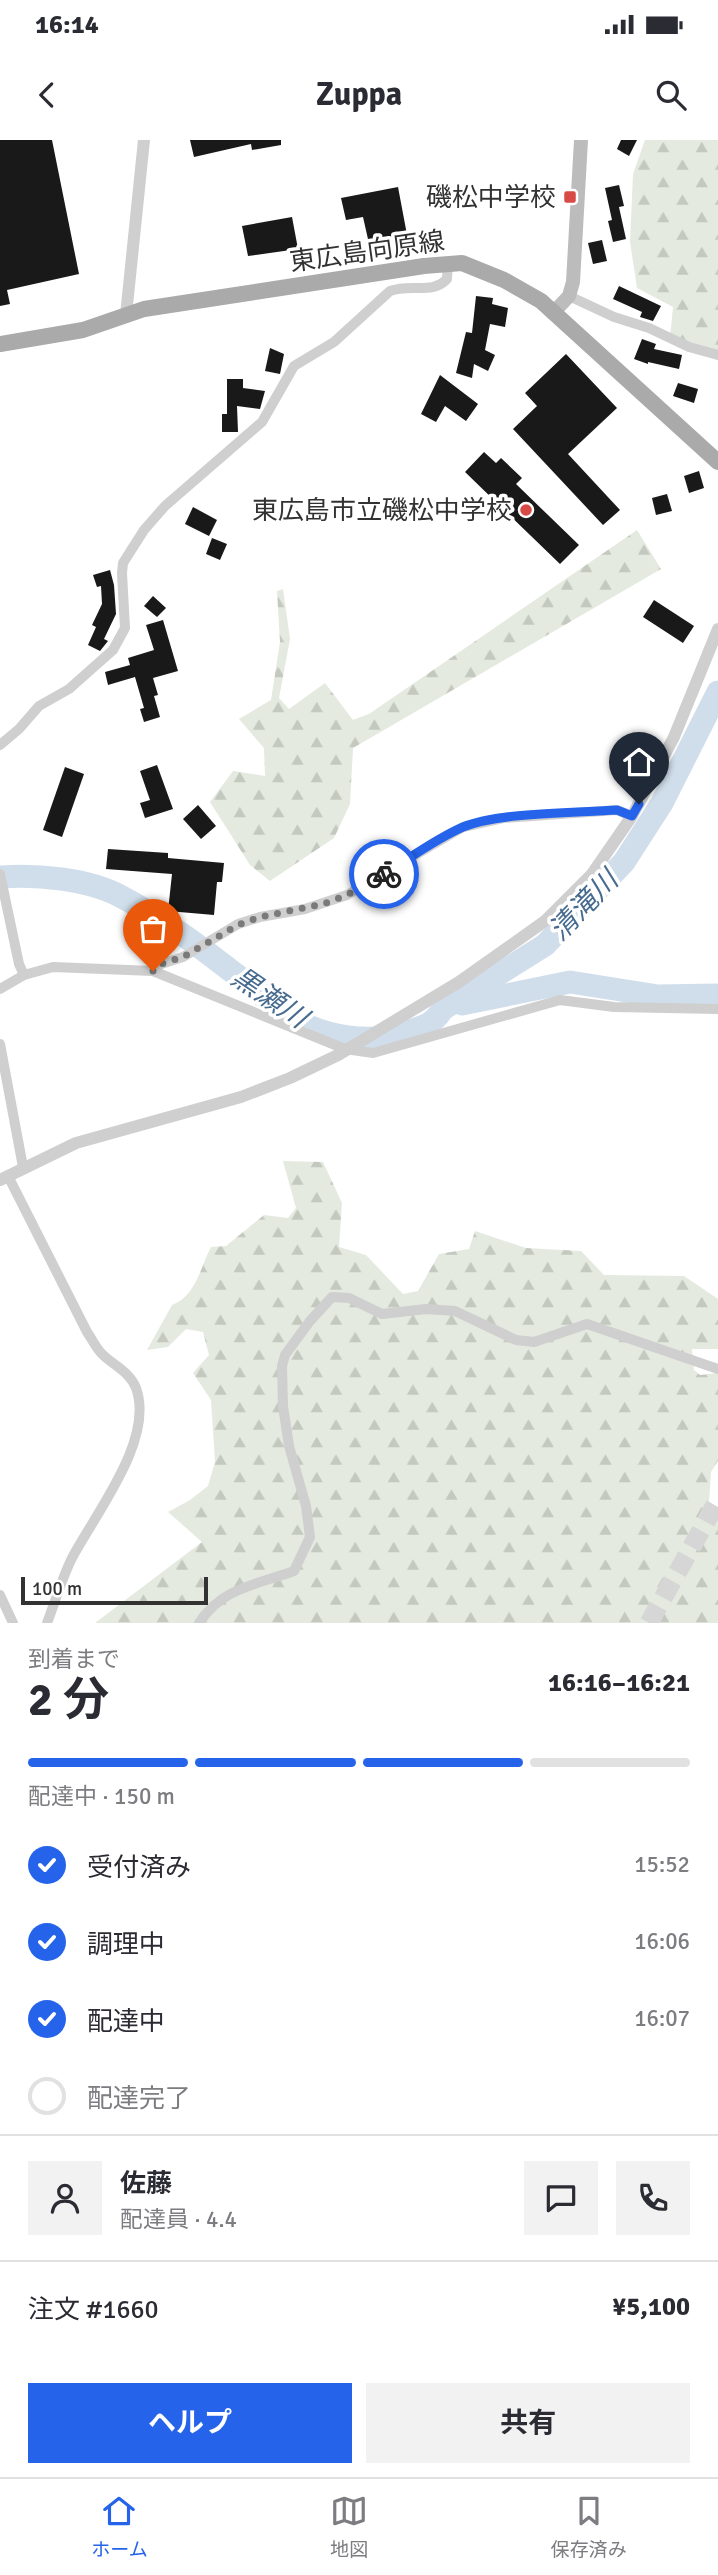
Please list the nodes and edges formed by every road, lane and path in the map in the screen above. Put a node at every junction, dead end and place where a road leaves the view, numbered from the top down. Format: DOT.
graph roads {
  1 [pos="144,140"];
  2 [pos="581,140"];
  3 [pos="448,262"];
  4 [pos="569,296"];
  5 [pos="554,313"];
  6 [pos="126,315"];
  7 [pos="0,344"];
  8 [pos="718,355"];
  9 [pos="718,462"];
  10 [pos="718,629"];
  11 [pos="0,745"];
  12 [pos="632,816"];
  13 [pos="1,879"];
  14 [pos="153,971"];
  15 [pos="24,975"];
  16 [pos="0,989"];
  17 [pos="718,1009"];
  18 [pos="0,1044"];
  19 [pos="346,1049"];
  20 [pos="23,1167"];
  21 [pos="4,1178"];
  22 [pos="718,1369"];
  23 [pos="0,1595"];
  24 [pos="13,1623"];
  25 [pos="47,1623"];
  26 [pos="199,1623"];
  1 -- 6 [label="street"];
  2 -- 4 [label="main road"];
  3 -- 5 [label="main road, 東広島向原線"];
  3 -- 6 [label="main road, 東広島向原線"];
  3 -- 11 [label="street"];
  4 -- 5 [label="main road"];
  4 -- 8 [label="street"];
  5 -- 9 [label="main road, 東広島向原線"];
  6 -- 7 [label="main road, 東広島向原線"];
  10 -- 12 [label="street"];
  12 -- 14 [label="street"];
  12 -- 19 [label="street"];
  13 -- 15 [label="street"];
  14 -- 15 [label="street"];
  14 -- 19 [label="street"];
  15 -- 16 [label="street"];
  17 -- 19 [label="street"];
  18 -- 20 [label="street"];
  19 -- 20 [label="street"];
  20 -- 21 [label="street"];
  21 -- 25 [label="street"];
  22 -- 26 [label="street"];
  23 -- 24 [label="street"];
}
